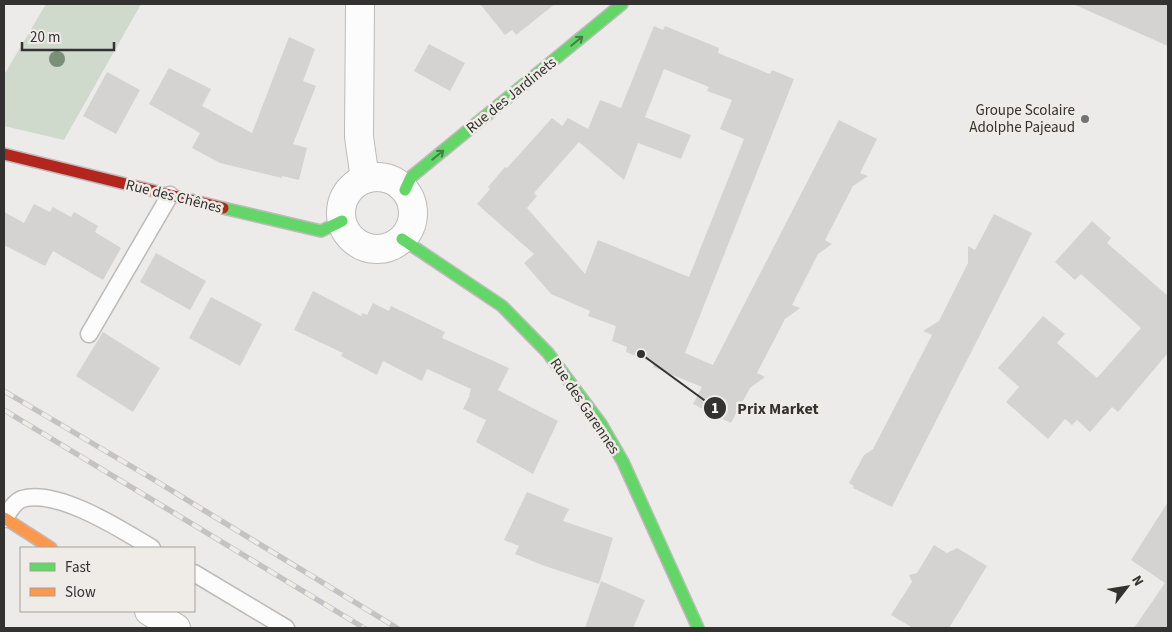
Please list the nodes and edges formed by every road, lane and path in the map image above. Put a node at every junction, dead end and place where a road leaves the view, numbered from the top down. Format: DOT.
graph roads {
  1 [pos="360,4"];
  2 [pos="622,4"];
  3 [pos="4,154"];
  4 [pos="365,179"];
  5 [pos="405,190"];
  6 [pos="170,195"];
  7 [pos="342,221"];
  8 [pos="402,240"];
  9 [pos="89,334"];
  10 [pos="4,518"];
  11 [pos="49,547"];
  12 [pos="150,547"];
  13 [pos="195,574"];
  14 [pos="151,612"];
  15 [pos="176,628"];
  16 [pos="286,628"];
  17 [pos="698,628"];
  1 -- 4 [label="street"];
  5 -- 2 [label="street, Rue des Jardinets, one-way"];
  3 -- 6 [label="street, Rue des Chênes"];
  4 -- 5 [label="street"];
  4 -- 7 [label="street"];
  5 -- 8 [label="street"];
  6 -- 7 [label="street, Rue des Chênes"];
  6 -- 9 [label="lane"];
  7 -- 8 [label="street"];
  8 -- 17 [label="street, Rue des Garennes"];
  10 -- 11 [label="street"];
  10 -- 12 [label="lane"];
  13 -- 16 [label="lane"];
  14 -- 15 [label="street"];
}
